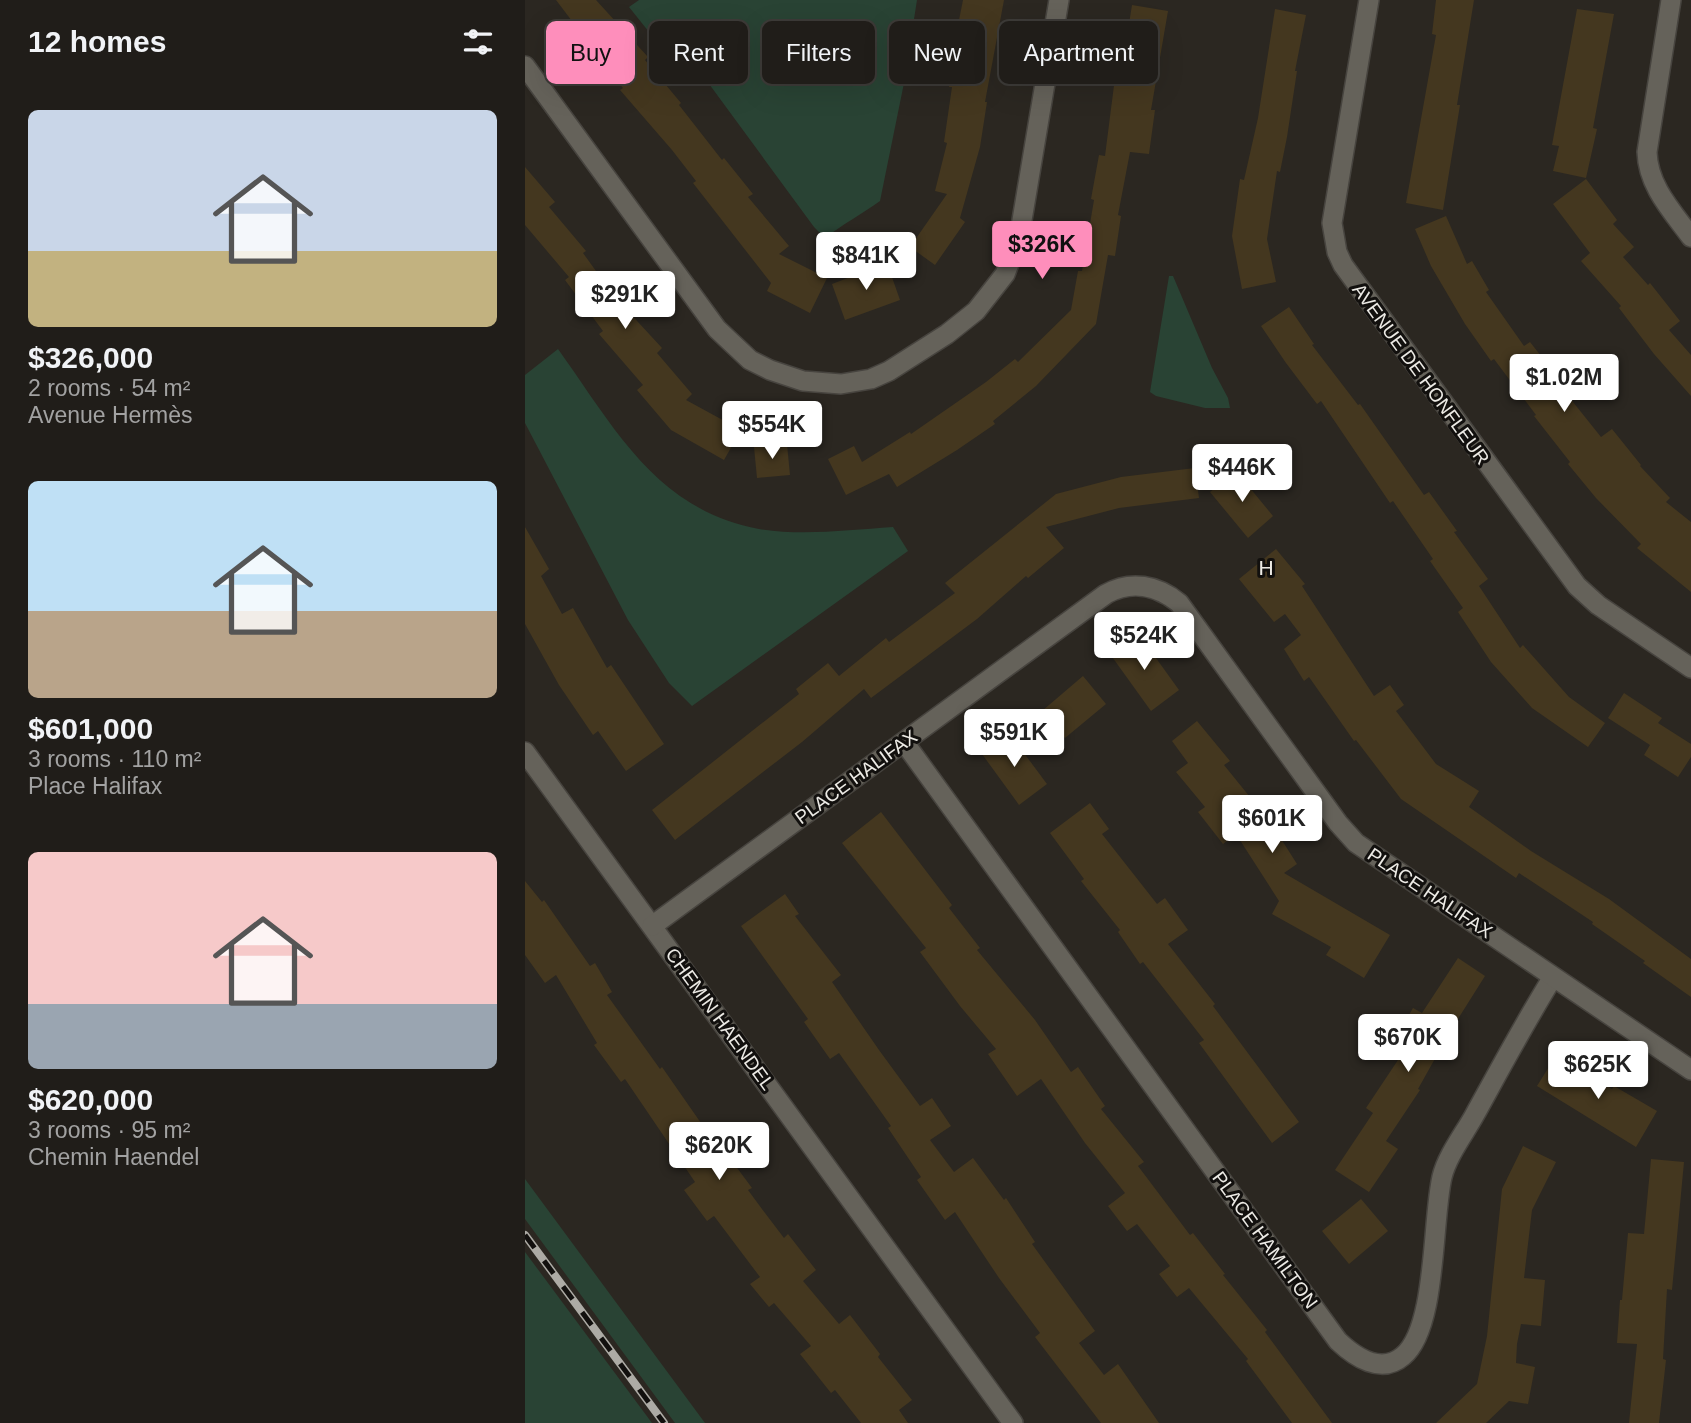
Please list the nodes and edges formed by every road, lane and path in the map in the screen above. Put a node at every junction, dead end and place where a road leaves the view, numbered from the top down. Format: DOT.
graph roads {
  1 [pos="1059,0"];
  2 [pos="1369,0"];
  3 [pos="1671,0"];
  4 [pos="525,66"];
  5 [pos="1691,237"];
  6 [pos="1691,668"];
  7 [pos="904,742"];
  8 [pos="525,752"];
  9 [pos="652,926"];
  10 [pos="1553,977"];
  11 [pos="1691,1070"];
  12 [pos="1013,1423"];
  1 -- 4 [label="street"];
  2 -- 6 [label="street, AVENUE DE HONFLEUR"];
  3 -- 5 [label="street"];
  7 -- 9 [label="street, PLACE HALIFAX"];
  7 -- 10 [label="street, PLACE HALIFAX"];
  7 -- 10 [label="street, PLACE HAMILTON"];
  8 -- 9 [label="street, CHEMIN HAENDEL"];
  9 -- 12 [label="street, CHEMIN HAENDEL"];
  10 -- 11 [label="street, PLACE HALIFAX"];
}
